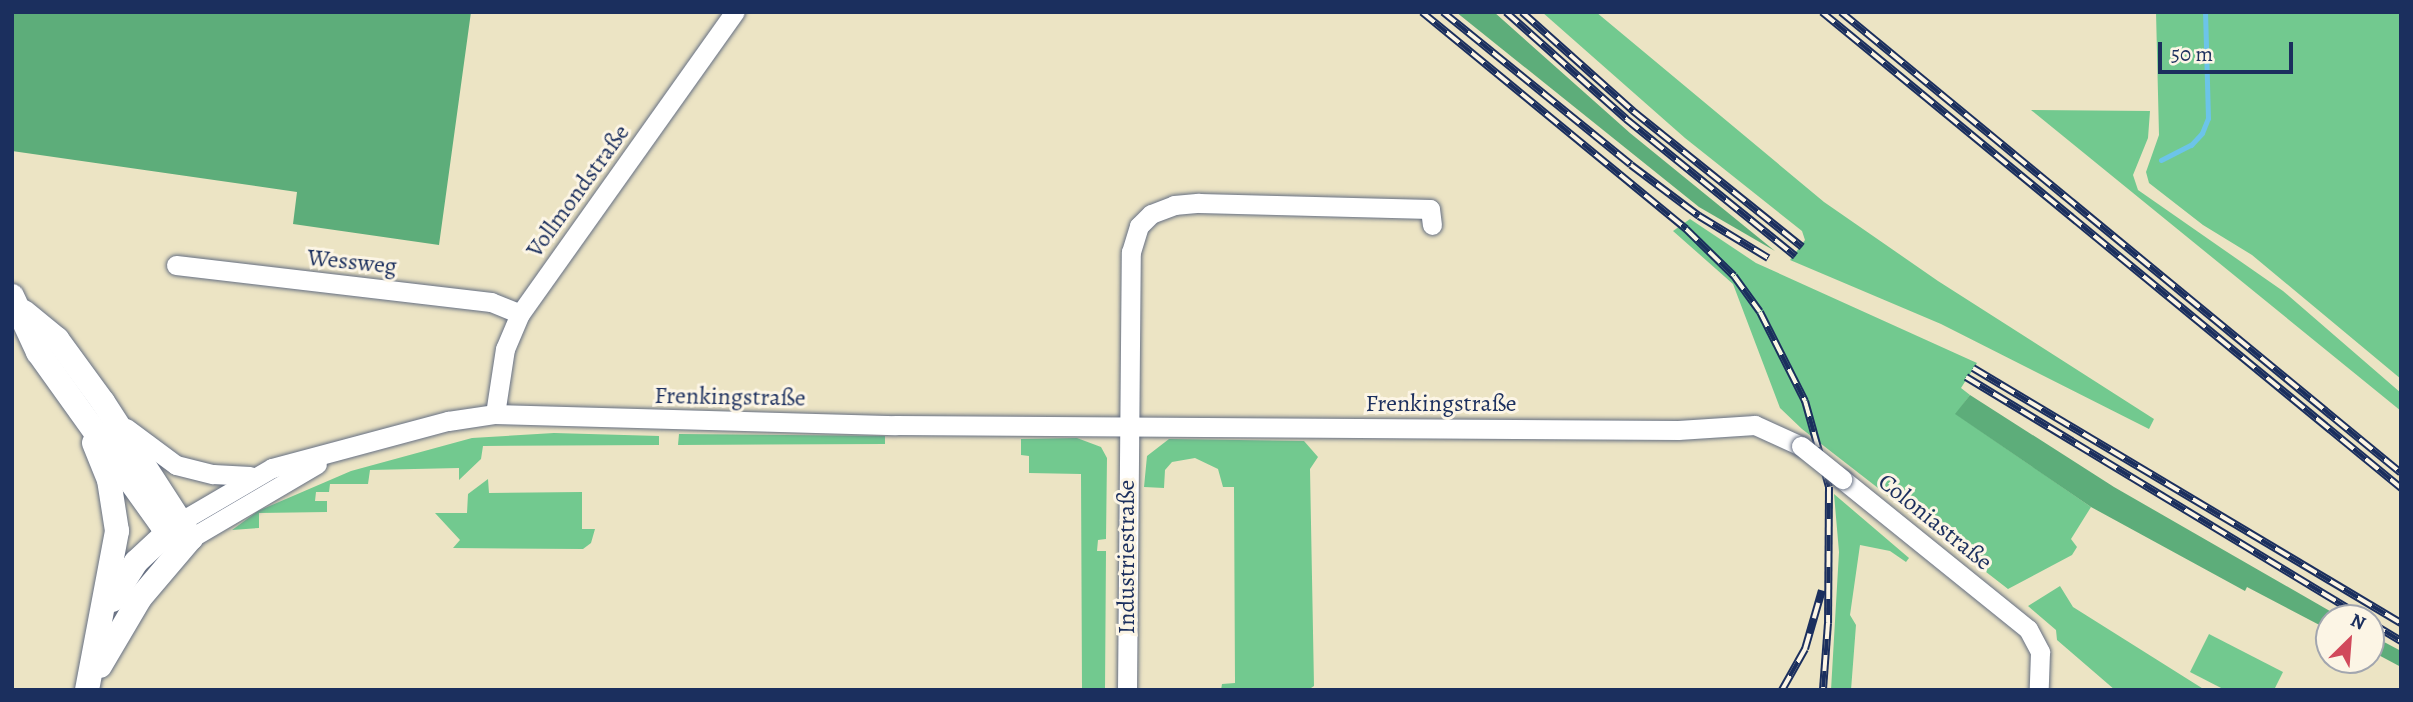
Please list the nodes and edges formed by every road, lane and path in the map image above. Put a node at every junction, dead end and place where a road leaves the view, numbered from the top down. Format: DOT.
graph roads {
  1 [pos="735,12"];
  2 [pos="1432,225"];
  3 [pos="176,265"];
  4 [pos="18,304"];
  5 [pos="520,314"];
  6 [pos="495,414"];
  7 [pos="83,417"];
  8 [pos="116,420"];
  9 [pos="1127,425"];
  10 [pos="1755,425"];
  11 [pos="337,453"];
  12 [pos="255,476"];
  13 [pos="180,530"];
  14 [pos="101,620"];
  15 [pos="87,689"];
  16 [pos="1127,690"];
  17 [pos="2039,690"];
  1 -- 5 [label="street, Vollmondstraße"];
  2 -- 9 [label="street"];
  3 -- 5 [label="street, Wessweg"];
  4 -- 7 [label="street"];
  4 -- 8 [label="street"];
  5 -- 6 [label="street, Vollmondstraße"];
  6 -- 9 [label="street, Frenkingstraße"];
  6 -- 11 [label="street, Frenkingstraße"];
  7 -- 13 [label="street"];
  7 -- 14 [label="street"];
  8 -- 12 [label="street"];
  8 -- 13 [label="street"];
  9 -- 10 [label="street, Frenkingstraße"];
  9 -- 16 [label="street, Industriestraße"];
  10 -- 17 [label="street, Coloniastraße, bridge"];
  11 -- 12 [label="street, Frenkingstraße"];
  11 -- 13 [label="street, Frenkingstraße"];
  12 -- 13 [label="street, Frenkingstraße"];
  13 -- 14 [label="street"];
  13 -- 15 [label="street"];
  14 -- 15 [label="street"];
}
